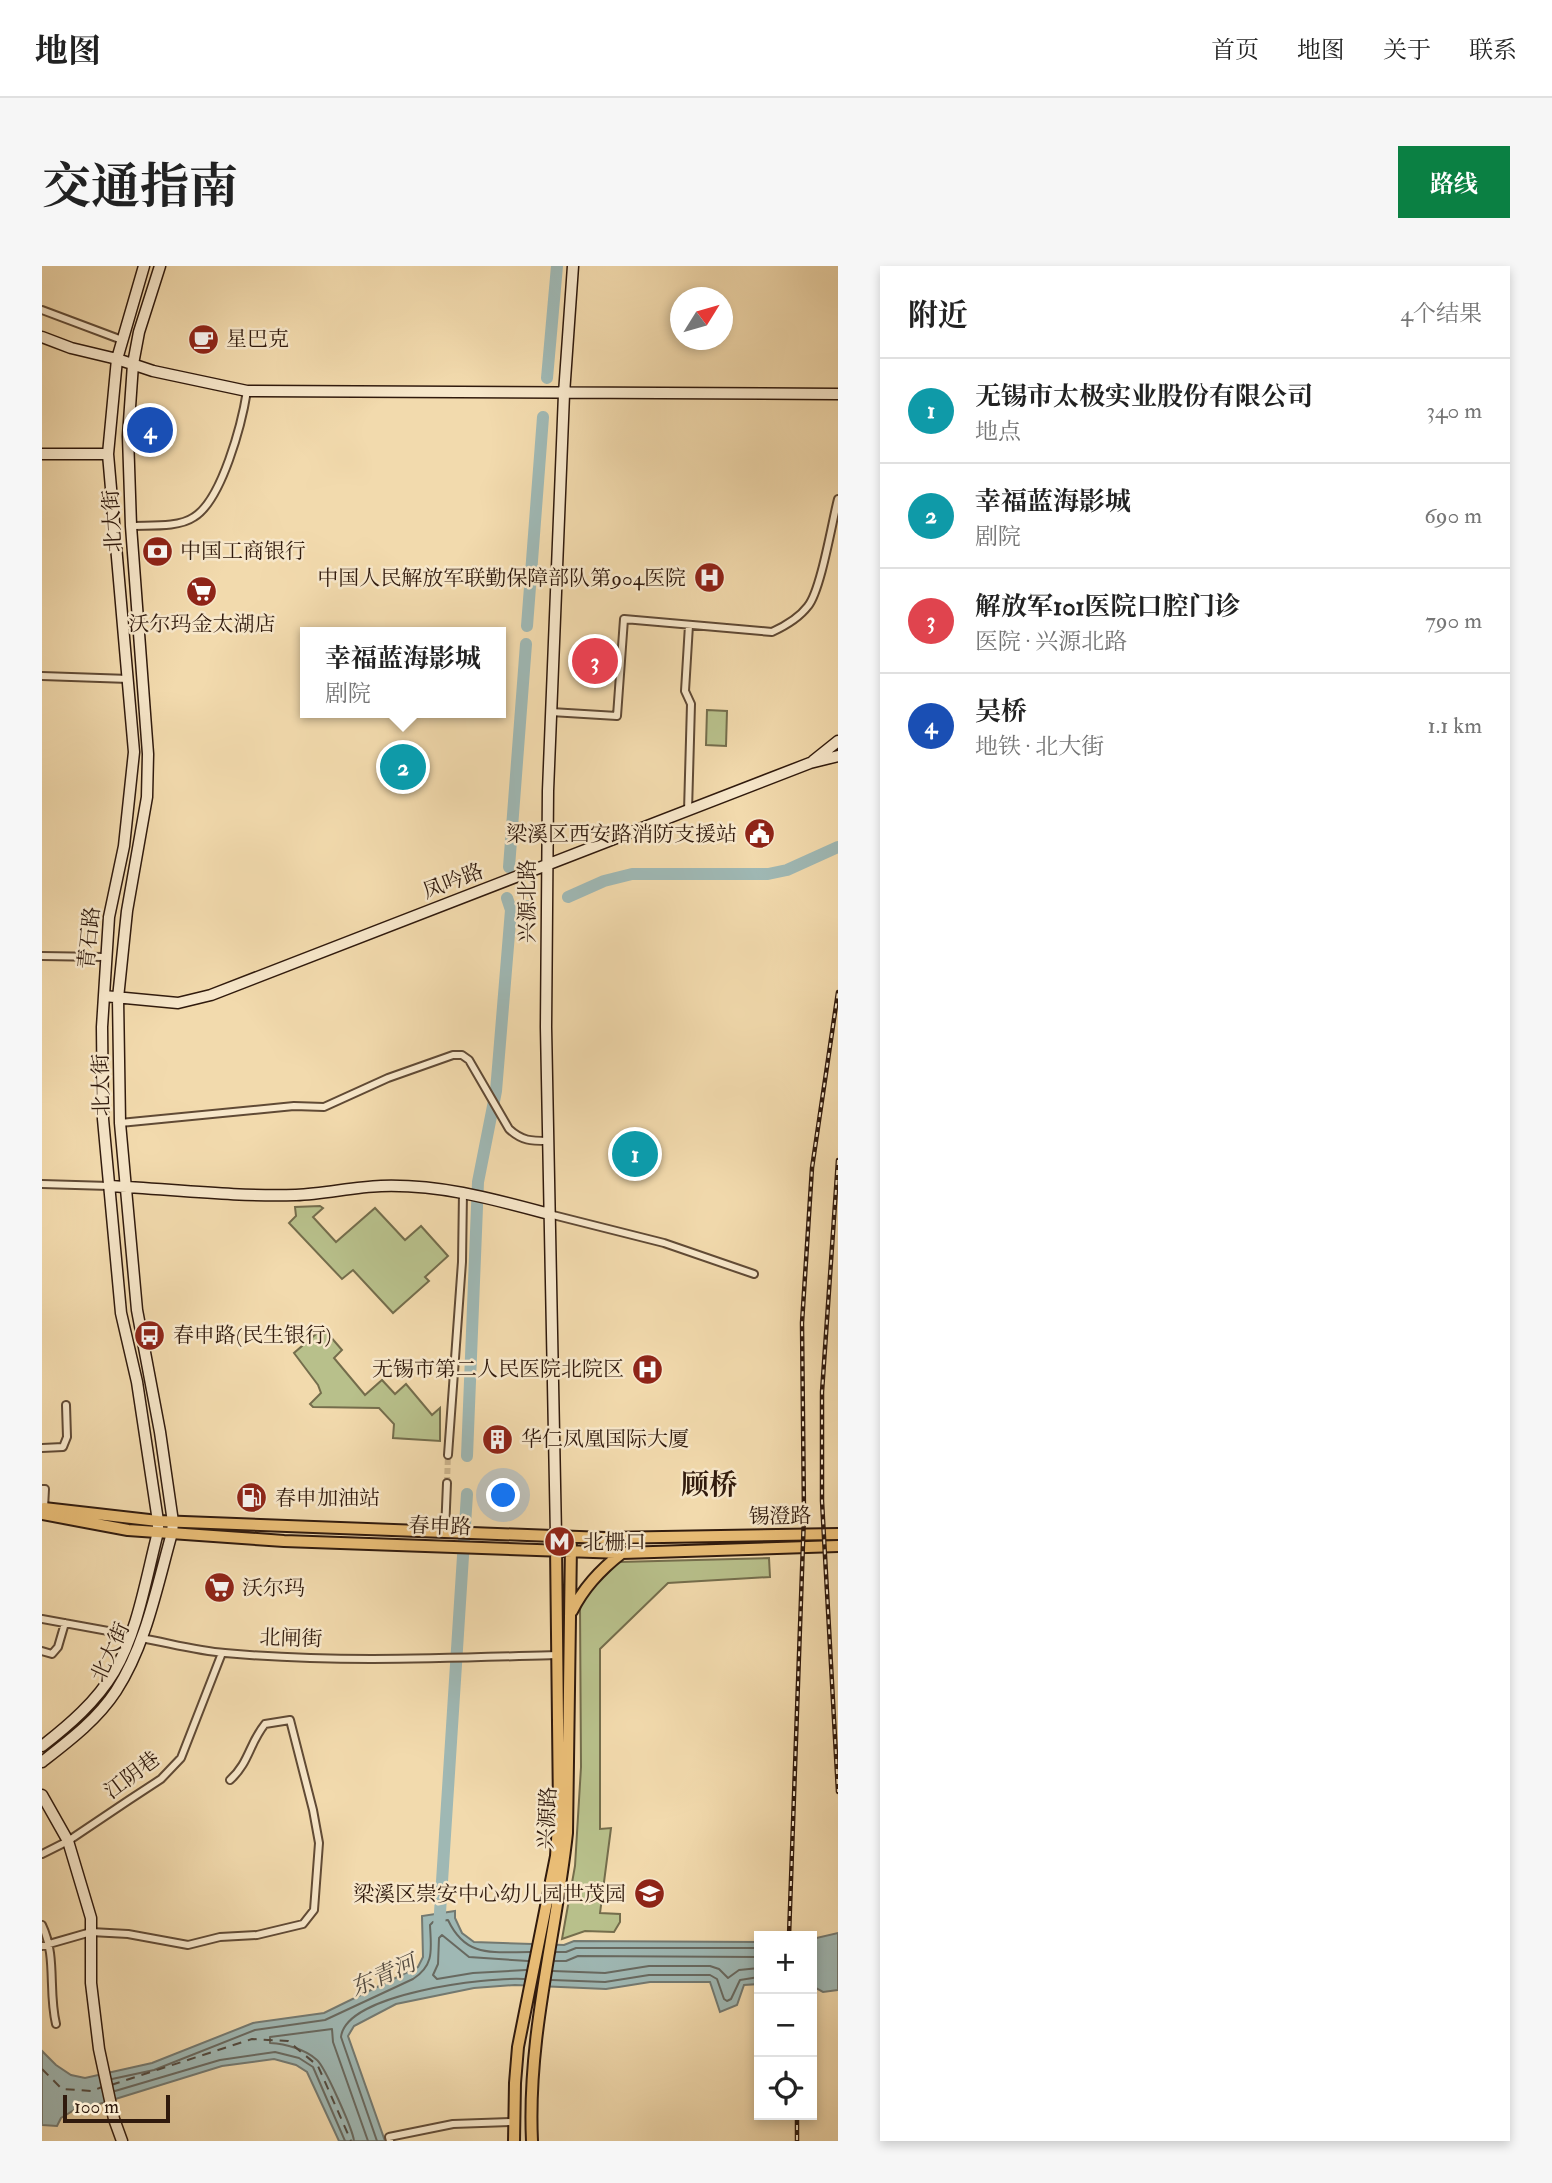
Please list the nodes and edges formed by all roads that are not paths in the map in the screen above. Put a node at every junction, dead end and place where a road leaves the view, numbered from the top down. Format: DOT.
graph roads {
  1 [pos="144,266"];
  2 [pos="160,266"];
  3 [pos="573,266"];
  4 [pos="42,310"];
  5 [pos="42,337"];
  6 [pos="122,340"];
  7 [pos="117,359"];
  8 [pos="133,364"];
  9 [pos="247,391"];
  10 [pos="564,394"];
  11 [pos="838,394"];
  12 [pos="42,454"];
  13 [pos="108,454"];
  14 [pos="838,499"];
  15 [pos="131,526"];
  16 [pos="689,625"];
  17 [pos="42,676"];
  18 [pos="129,679"];
  19 [pos="551,712"];
  20 [pos="838,741"];
  21 [pos="838,755"];
  22 [pos="810,763"];
  23 [pos="688,811"];
  24 [pos="547,866"];
  25 [pos="42,956"];
  26 [pos="104,957"];
  27 [pos="104,996"];
  28 [pos="118,998"];
  29 [pos="121,1123"];
  30 [pos="548,1141"];
  31 [pos="42,1184"];
  32 [pos="109,1186"];
  33 [pos="125,1186"];
  34 [pos="467,1192"];
  35 [pos="549,1214"];
  36 [pos="754,1274"];
  37 [pos="66,1405"];
  38 [pos="42,1448"];
  39 [pos="448,1455"];
  40 [pos="447,1483"];
  41 [pos="42,1489"];
  42 [pos="43,1510"];
  43 [pos="158,1527"];
  44 [pos="173,1527"];
  45 [pos="451,1532"];
  46 [pos="838,1534"];
  47 [pos="556,1536"];
  48 [pos="723,1536"];
  49 [pos="570,1537"];
  50 [pos="838,1546"];
  51 [pos="556,1551"];
  52 [pos="571,1552"];
  53 [pos="622,1552"];
  54 [pos="570,1613"];
  55 [pos="42,1619"];
  56 [pos="65,1623"];
  57 [pos="136,1637"];
  58 [pos="42,1651"];
  59 [pos="222,1653"];
  60 [pos="557,1655"];
  61 [pos="42,1746"];
  62 [pos="42,1762"];
  63 [pos="230,1780"];
  64 [pos="42,1795"];
  65 [pos="68,1841"];
  66 [pos="42,1854"];
  67 [pos="42,1925"];
  68 [pos="547,1928"];
  69 [pos="91,1932"];
  70 [pos="46,1945"];
  71 [pos="56,2024"];
  72 [pos="513,2122"];
  73 [pos="390,2139"];
  74 [pos="122,2141"];
  75 [pos="514,2141"];
  76 [pos="532,2141"];
  1 -- 6 [label="main road, 青石路"];
  2 -- 8 [label="main road, 北大街"];
  3 -- 10 [label="main road, 兴源北路"];
  4 -- 6 [label="street"];
  5 -- 7 [label="main road"];
  6 -- 7 [label="main road, 青石路"];
  7 -- 8 [label="main road"];
  7 -- 13 [label="main road, 青石路"];
  8 -- 9 [label="main road"];
  8 -- 15 [label="main road, 北大街"];
  9 -- 10 [label="main road"];
  9 -- 15 [label="street"];
  10 -- 11 [label="main road"];
  10 -- 19 [label="main road, 兴源北路"];
  12 -- 13 [label="main road"];
  13 -- 18 [label="main road, 青石路"];
  14 -- 16 [label="street"];
  15 -- 28 [label="main road, 北大街"];
  16 -- 19 [label="street"];
  16 -- 23 [label="street"];
  17 -- 18 [label="street"];
  18 -- 26 [label="main road, 青石路"];
  19 -- 24 [label="main road, 兴源北路"];
  20 -- 22 [label="main road"];
  21 -- 22 [label="main road"];
  22 -- 23 [label="main road, 凤吟路"];
  23 -- 24 [label="main road, 凤吟路"];
  24 -- 28 [label="main road, 凤吟路"];
  24 -- 30 [label="main road, 兴源北路"];
  25 -- 26 [label="street"];
  26 -- 27 [label="main road, 青石路"];
  27 -- 28 [label="main road, 凤吟路"];
  27 -- 32 [label="main road, 青石路"];
  28 -- 29 [label="main road, 北大街"];
  29 -- 30 [label="street"];
  29 -- 33 [label="main road, 北大街"];
  30 -- 35 [label="main road, 兴源北路"];
  31 -- 32 [label="street"];
  32 -- 33 [label="main road"];
  32 -- 43 [label="main road, 青石路"];
  33 -- 34 [label="main road"];
  33 -- 44 [label="main road, 北大街"];
  34 -- 35 [label="main road"];
  34 -- 39 [label="street"];
  35 -- 36 [label="street"];
  35 -- 47 [label="main road, 兴源北路"];
  37 -- 38 [label="street"];
  40 -- 45 [label="street"];
  41 -- 42 [label="street"];
  42 -- 43 [label="main road, 春申路"];
  43 -- 44 [label="main road, 春申路"];
  43 -- 57 [label="main road, 北大街"];
  44 -- 45 [label="main road, 春申路"];
  44 -- 51 [label="main road, 春申路"];
  44 -- 57 [label="main road, 北大街"];
  45 -- 47 [label="main road, 春申路"];
  46 -- 48 [label="main road, 锡澄路"];
  47 -- 49 [label="main road, 春申路"];
  47 -- 51 [label="main road, 兴源路"];
  48 -- 49 [label="main road, 春申路"];
  49 -- 52 [label="main road, 兴源路"];
  50 -- 53 [label="main road, 春申路"];
  51 -- 52 [label="main road, 春申路"];
  51 -- 60 [label="main road, 兴源路"];
  52 -- 53 [label="main road, 春申路"];
  52 -- 54 [label="main road, 兴源路"];
  53 -- 54 [label="main road"];
  54 -- 68 [label="main road, 兴源路"];
  55 -- 56 [label="street, 北闸街"];
  56 -- 57 [label="street, 北闸街"];
  56 -- 58 [label="street"];
  57 -- 59 [label="street, 北闸街"];
  57 -- 61 [label="main road, 北大街"];
  57 -- 62 [label="main road, 北大街"];
  59 -- 60 [label="street, 北闸街"];
  59 -- 65 [label="street, 江阴巷"];
  60 -- 68 [label="main road, 兴源路"];
  63 -- 69 [label="street"];
  64 -- 65 [label="main road"];
  65 -- 66 [label="street, 江阴巷"];
  65 -- 69 [label="main road"];
  67 -- 70 [label="street"];
  68 -- 72 [label="main road"];
  68 -- 76 [label="main road, 兴源路"];
  69 -- 70 [label="street"];
  69 -- 74 [label="main road"];
  70 -- 71 [label="street"];
  72 -- 73 [label="street"];
  72 -- 75 [label="main road"];
}
